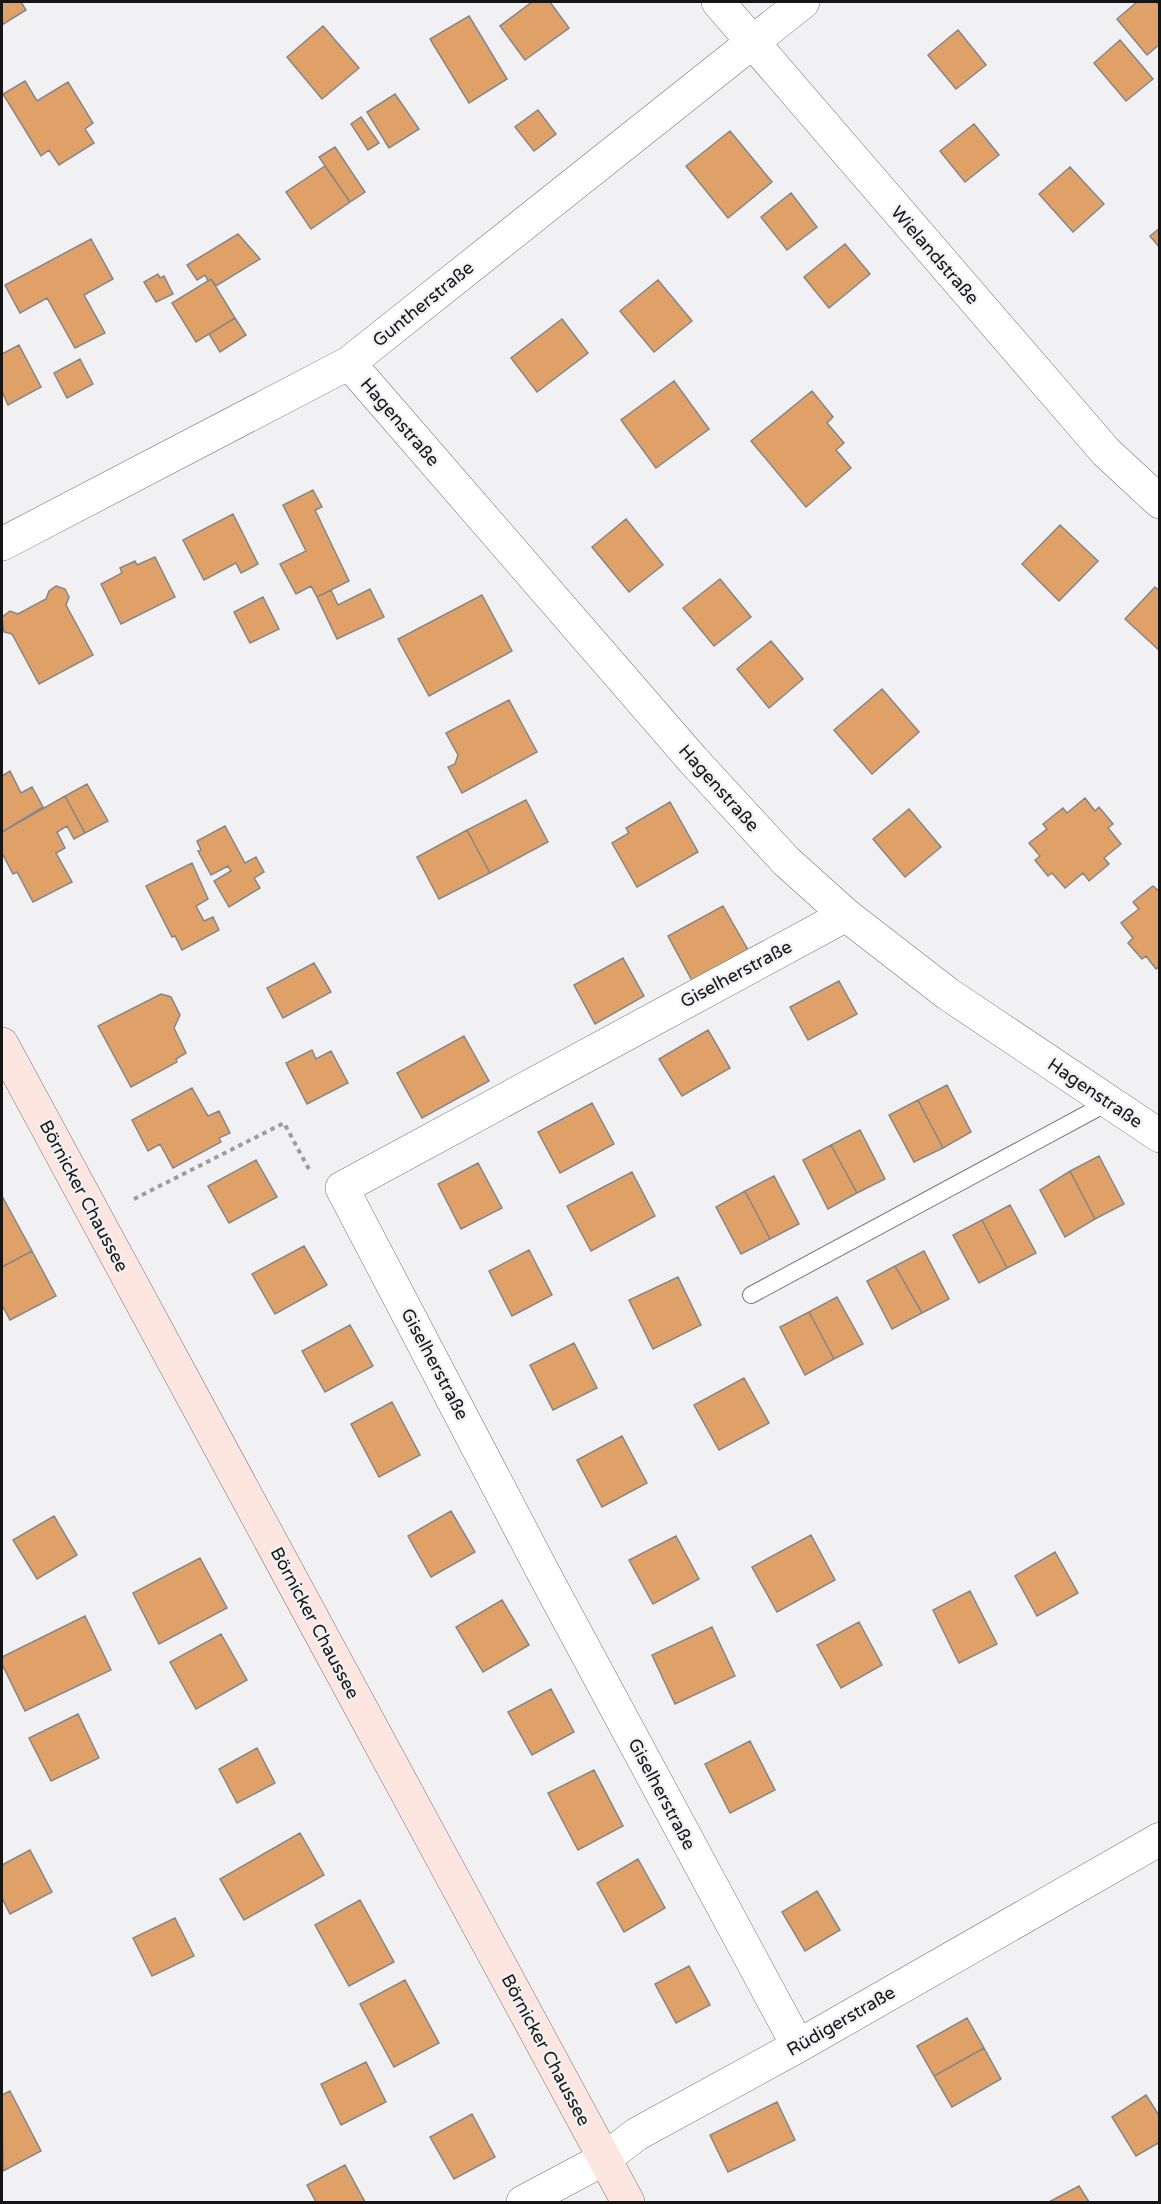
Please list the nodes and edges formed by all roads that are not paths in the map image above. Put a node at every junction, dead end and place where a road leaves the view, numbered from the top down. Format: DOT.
graph roads {
  1 [pos="718,2"];
  2 [pos="803,2"];
  3 [pos="752,42"];
  4 [pos="349,363"];
  5 [pos="1160,502"];
  6 [pos="2,544"];
  7 [pos="846,915"];
  8 [pos="2,1044"];
  9 [pos="1109,1102"];
  10 [pos="1160,1136"];
  11 [pos="751,1295"];
  12 [pos="1160,1839"];
  13 [pos="798,2046"];
  14 [pos="604,2159"];
  15 [pos="523,2202"];
  16 [pos="628,2202"];
  1 -- 3 [label="street, Wielandstraße"];
  2 -- 3 [label="street, Guntherstraße"];
  3 -- 4 [label="street, Guntherstraße"];
  3 -- 5 [label="street, Wielandstraße"];
  4 -- 6 [label="street, Guntherstraße"];
  4 -- 7 [label="street, Hagenstraße"];
  7 -- 9 [label="street, Hagenstraße"];
  7 -- 13 [label="street, Giselherstraße"];
  8 -- 14 [label="main road, Börnicker Chaussee"];
  9 -- 10 [label="street, Hagenstraße"];
  9 -- 11 [label="lane"];
  12 -- 13 [label="street, Rüdigerstraße"];
  13 -- 14 [label="street, Rüdigerstraße"];
  14 -- 15 [label="street, Rüdigerstraße"];
  14 -- 16 [label="main road, Börnicker Chaussee"];
}
